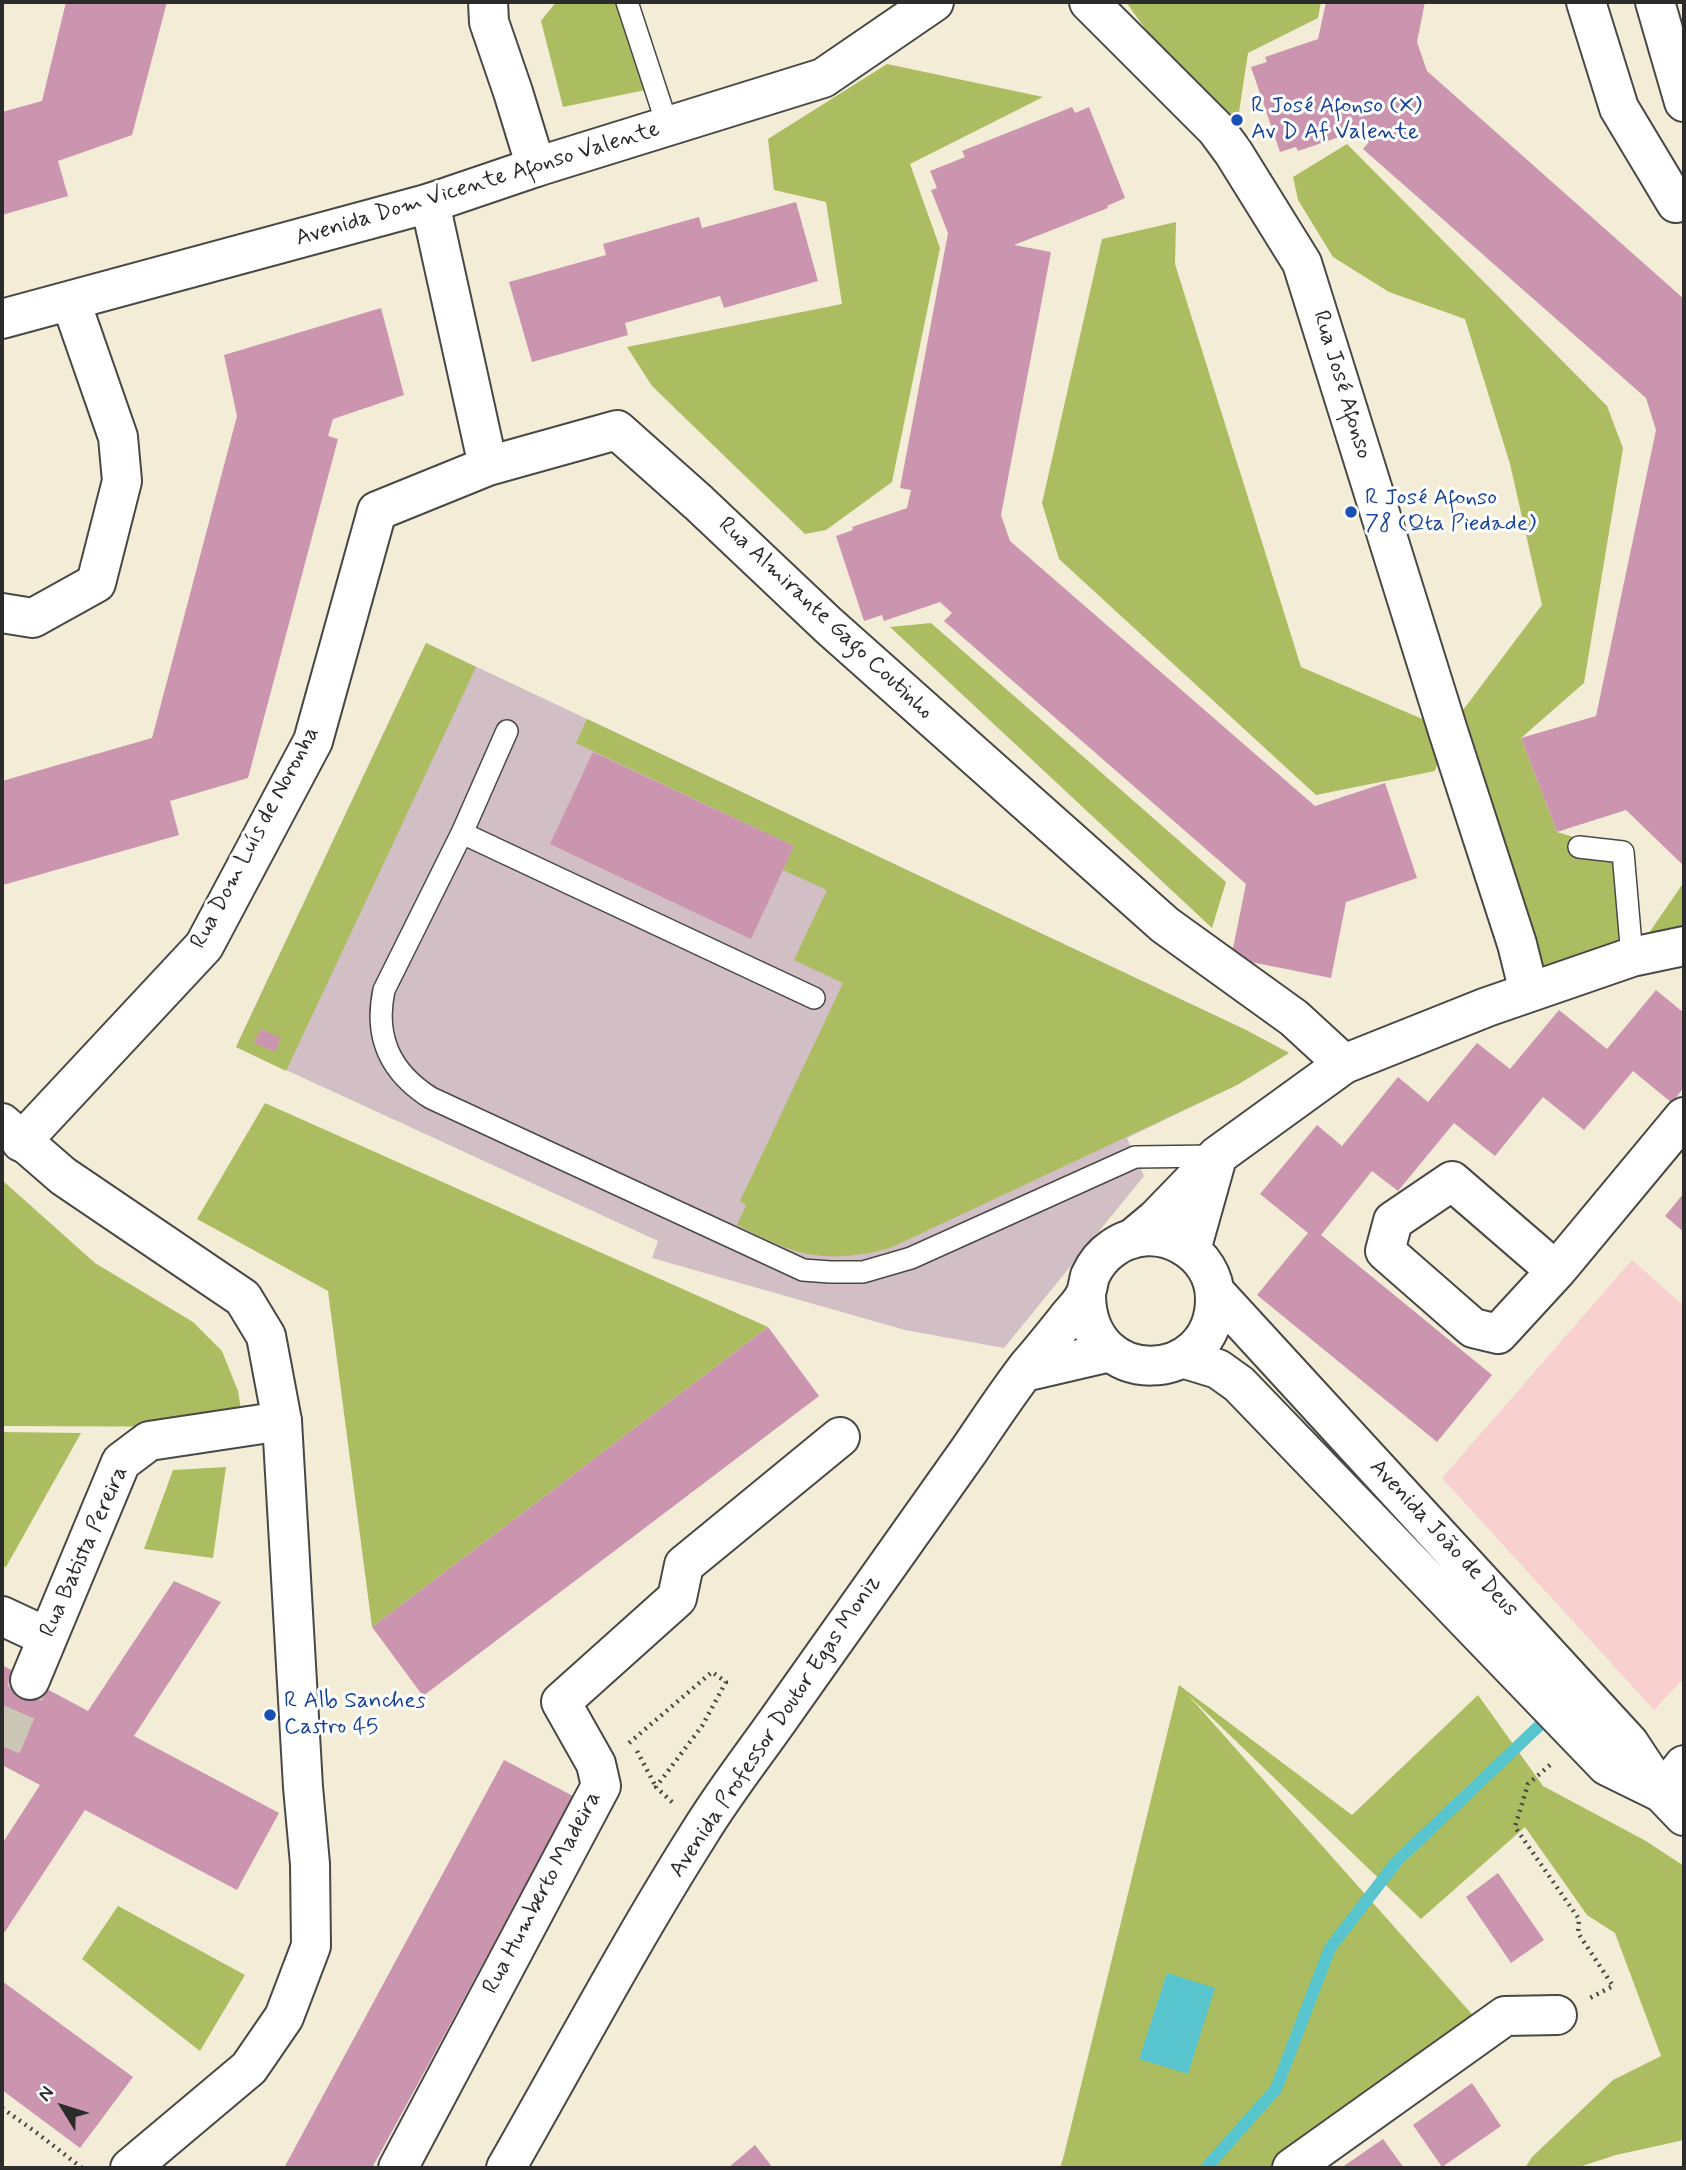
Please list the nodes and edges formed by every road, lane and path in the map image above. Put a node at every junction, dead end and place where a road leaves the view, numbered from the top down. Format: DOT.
graph roads {
  1 [pos="627,2"];
  2 [pos="934,2"];
  3 [pos="1089,2"];
  4 [pos="1586,2"];
  5 [pos="1655,2"];
  6 [pos="482,9"];
  7 [pos="1684,102"];
  8 [pos="668,127"];
  9 [pos="536,167"];
  10 [pos="1684,199"];
  11 [pos="430,203"];
  12 [pos="71,302"];
  13 [pos="2,319"];
  14 [pos="488,466"];
  15 [pos="2,613"];
  16 [pos="507,731"];
  17 [pos="462,833"];
  18 [pos="1579,847"];
  19 [pos="1684,946"];
  20 [pos="1632,957"];
  21 [pos="1530,992"];
  22 [pos="814,998"];
  23 [pos="1344,1064"];
  24 [pos="1684,1117"];
  25 [pos="11,1133"];
  26 [pos="1217,1156"];
  27 [pos="1132,1239"];
  28 [pos="1191,1250"];
  29 [pos="1556,1271"];
  30 [pos="1215,1293"];
  31 [pos="1086,1295"];
  32 [pos="1110,1352"];
  33 [pos="1182,1358"];
  34 [pos="1024,1372"];
  35 [pos="282,1422"];
  36 [pos="840,1437"];
  37 [pos="2,1616"];
  38 [pos="47,1637"];
  39 [pos="30,1680"];
  40 [pos="632,1741"];
  41 [pos="596,1764"];
  42 [pos="1528,1784"];
  43 [pos="656,1787"];
  44 [pos="1677,1792"];
  45 [pos="701,1830"];
  46 [pos="1557,2015"];
  47 [pos="2,2108"];
  48 [pos="82,2168"];
  49 [pos="130,2168"];
  50 [pos="398,2168"];
  51 [pos="506,2168"];
  52 [pos="1292,2168"];
  1 -- 8 [label="lane"];
  2 -- 8 [label="street, Avenida Dom Vicente Afonso Valente"];
  3 -- 21 [label="street, Rua José Afonso"];
  4 -- 10 [label="street"];
  5 -- 7 [label="street"];
  6 -- 9 [label="street"];
  8 -- 9 [label="street, Avenida Dom Vicente Afonso Valente"];
  9 -- 11 [label="street, Avenida Dom Vicente Afonso Valente"];
  11 -- 12 [label="street, Avenida Dom Vicente Afonso Valente"];
  11 -- 14 [label="street"];
  12 -- 13 [label="street, Avenida Dom Vicente Afonso Valente"];
  12 -- 15 [label="street"];
  14 -- 23 [label="street, Rua Almirante Gago Coutinho"];
  14 -- 25 [label="street, Rua Dom Luís de Noronha"];
  16 -- 17 [label="lane"];
  17 -- 22 [label="lane"];
  17 -- 26 [label="lane"];
  18 -- 20 [label="lane"];
  19 -- 20 [label="street"];
  20 -- 21 [label="street"];
  21 -- 23 [label="street"];
  23 -- 26 [label="street"];
  24 -- 29 [label="street"];
  25 -- 35 [label="street"];
  26 -- 27 [label="street"];
  26 -- 28 [label="street"];
  27 -- 28 [label="street"];
  27 -- 31 [label="street"];
  28 -- 30 [label="street"];
  30 -- 33 [label="street"];
  30 -- 44 [label="street, Avenida João de Deus"];
  31 -- 32 [label="street"];
  31 -- 34 [label="street, Avenida Professor Doutor Egas Moniz"];
  32 -- 33 [label="street"];
  32 -- 34 [label="street"];
  33 -- 44 [label="street, Avenida João de Deus"];
  34 -- 45 [label="street, Avenida Professor Doutor Egas Moniz"];
  35 -- 38 [label="street, Rua Batista Pereira"];
  35 -- 49 [label="street"];
  36 -- 41 [label="street, Rua Humberto Madeira"];
  37 -- 38 [label="street"];
  38 -- 39 [label="street, Rua Batista Pereira"];
  40 -- 41 [label="path"];
  40 -- 43 [label="path"];
  40 -- 43 [label="path"];
  41 -- 50 [label="street, Rua Humberto Madeira"];
  42 -- 46 [label="path"];
  43 -- 45 [label="path"];
  45 -- 51 [label="street, Avenida Professor Doutor Egas Moniz"];
  46 -- 52 [label="street"];
  47 -- 48 [label="path"];
}
